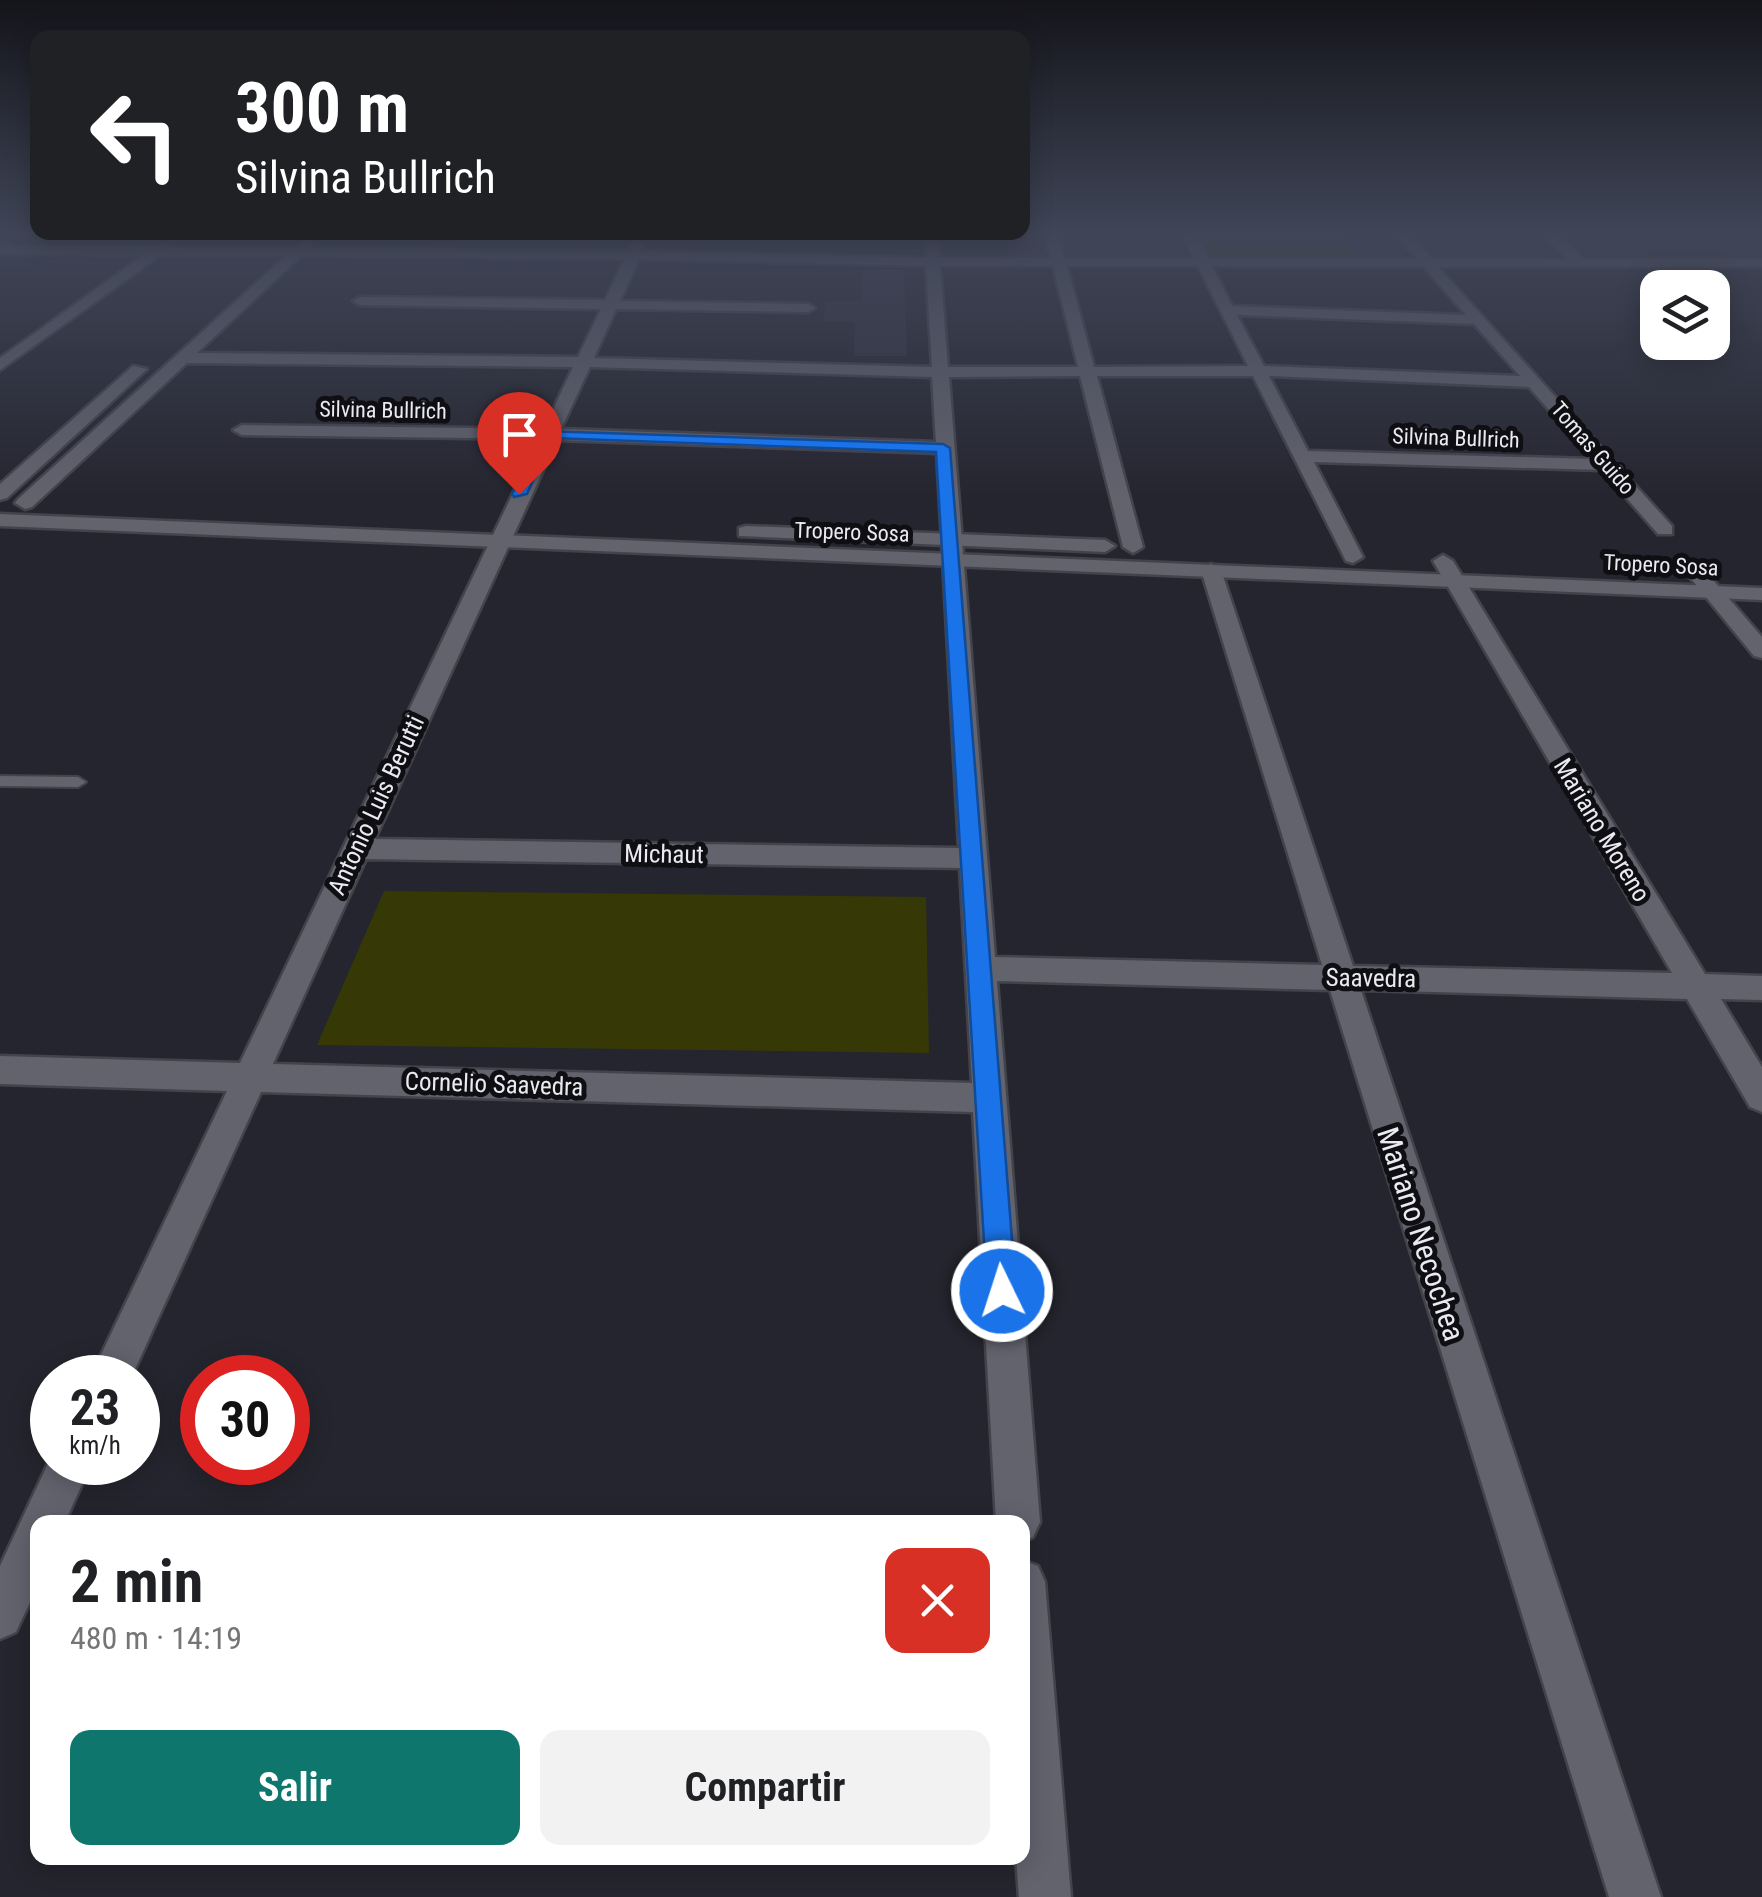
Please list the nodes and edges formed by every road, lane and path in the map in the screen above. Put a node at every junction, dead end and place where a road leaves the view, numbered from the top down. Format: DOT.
graph roads {
  1 [pos="60,322"];
  2 [pos="221,322"];
  3 [pos="602,322"];
  4 [pos="936,322"];
  5 [pos="1074,322"];
  6 [pos="1234,322"];
  7 [pos="1481,322"];
  8 [pos="156,353"];
  9 [pos="181,358"];
  10 [pos="582,362"];
  11 [pos="0,365"];
  12 [pos="1088,371"];
  13 [pos="1259,371"];
  14 [pos="938,372"];
  15 [pos="1535,382"];
  16 [pos="242,430"];
  17 [pos="547,434"];
  18 [pos="943,448"];
  19 [pos="1303,456"];
  20 [pos="1608,465"];
  21 [pos="0,494"];
  22 [pos="24,503"];
  23 [pos="1,519"];
  24 [pos="1665,530"];
  25 [pos="501,533"];
  26 [pos="1133,548"];
  27 [pos="950,550"];
  28 [pos="1353,558"];
  29 [pos="1211,570"];
  30 [pos="1449,571"];
  31 [pos="1695,571"];
  32 [pos="1762,574"];
  33 [pos="1712,592"];
  34 [pos="1762,594"];
  35 [pos="1762,651"];
  36 [pos="0,782"];
  37 [pos="78,782"];
  38 [pos="356,849"];
  39 [pos="970,858"];
  40 [pos="980,969"];
  41 [pos="1338,978"];
  42 [pos="1695,987"];
  43 [pos="1762,988"];
  44 [pos="0,1070"];
  45 [pos="249,1077"];
  46 [pos="1762,1097"];
  47 [pos="988,1098"];
  48 [pos="121,1355"];
  49 [pos="60,1485"];
  50 [pos="46,1515"];
  51 [pos="1018,1515"];
  52 [pos="30,1551"];
  53 [pos="0,1616"];
  54 [pos="1030,1692"];
  55 [pos="1045,1897"];
  56 [pos="1635,1897"];
  1 -- 11 [label="street"];
  2 -- 9 [label="street"];
  3 -- 10 [label="street, Antonio Luis Berutti"];
  4 -- 14 [label="street"];
  5 -- 12 [label="street"];
  6 -- 13 [label="street"];
  7 -- 15 [label="street, Tomas Guido"];
  8 -- 21 [label="street"];
  9 -- 10 [label="street"];
  9 -- 22 [label="street"];
  10 -- 14 [label="street"];
  10 -- 17 [label="street, Antonio Luis Berutti"];
  12 -- 13 [label="street"];
  12 -- 14 [label="street"];
  12 -- 26 [label="street"];
  13 -- 15 [label="street"];
  13 -- 19 [label="street"];
  14 -- 18 [label="street"];
  15 -- 20 [label="street, Tomas Guido"];
  16 -- 17 [label="street, Silvina Bullrich"];
  17 -- 18 [label="street, Silvina Bullrich"];
  17 -- 25 [label="street, Antonio Luis Berutti"];
  18 -- 27 [label="street"];
  19 -- 20 [label="street, Silvina Bullrich"];
  19 -- 28 [label="street"];
  20 -- 24 [label="street, Tomas Guido"];
  22 -- 23 [label="street, Tropero Sosa"];
  22 -- 25 [label="street, Tropero Sosa"];
  23 -- 25 [label="street, Tropero Sosa"];
  25 -- 27 [label="street, Tropero Sosa"];
  25 -- 38 [label="street, Antonio Luis Berutti"];
  26 -- 27 [label="street, Tropero Sosa"];
  26 -- 28 [label="street, Tropero Sosa"];
  27 -- 29 [label="street, Tropero Sosa"];
  27 -- 39 [label="street"];
  28 -- 30 [label="street, Tropero Sosa"];
  29 -- 30 [label="street, Tropero Sosa"];
  29 -- 41 [label="street, Mariano Necochea"];
  30 -- 31 [label="street, Tropero Sosa"];
  30 -- 33 [label="street, Tropero Sosa"];
  30 -- 42 [label="street, Mariano Moreno"];
  31 -- 32 [label="street, Tropero Sosa"];
  31 -- 33 [label="street"];
  33 -- 34 [label="street, Tropero Sosa"];
  33 -- 35 [label="street"];
  36 -- 37 [label="lane"];
  38 -- 39 [label="street, Michaut"];
  38 -- 45 [label="street, Antonio Luis Berutti"];
  39 -- 40 [label="street"];
  40 -- 41 [label="street, Saavedra"];
  40 -- 47 [label="street"];
  41 -- 42 [label="street, Saavedra"];
  41 -- 56 [label="street, Mariano Necochea"];
  42 -- 43 [label="street, Saavedra"];
  42 -- 46 [label="street, Mariano Moreno"];
  44 -- 45 [label="street, Cornelio Saavedra"];
  45 -- 47 [label="street, Cornelio Saavedra"];
  45 -- 48 [label="street, Antonio Luis Berutti"];
  47 -- 51 [label="street"];
  49 -- 50 [label="street"];
  52 -- 53 [label="street"];
  54 -- 55 [label="street"];
}
